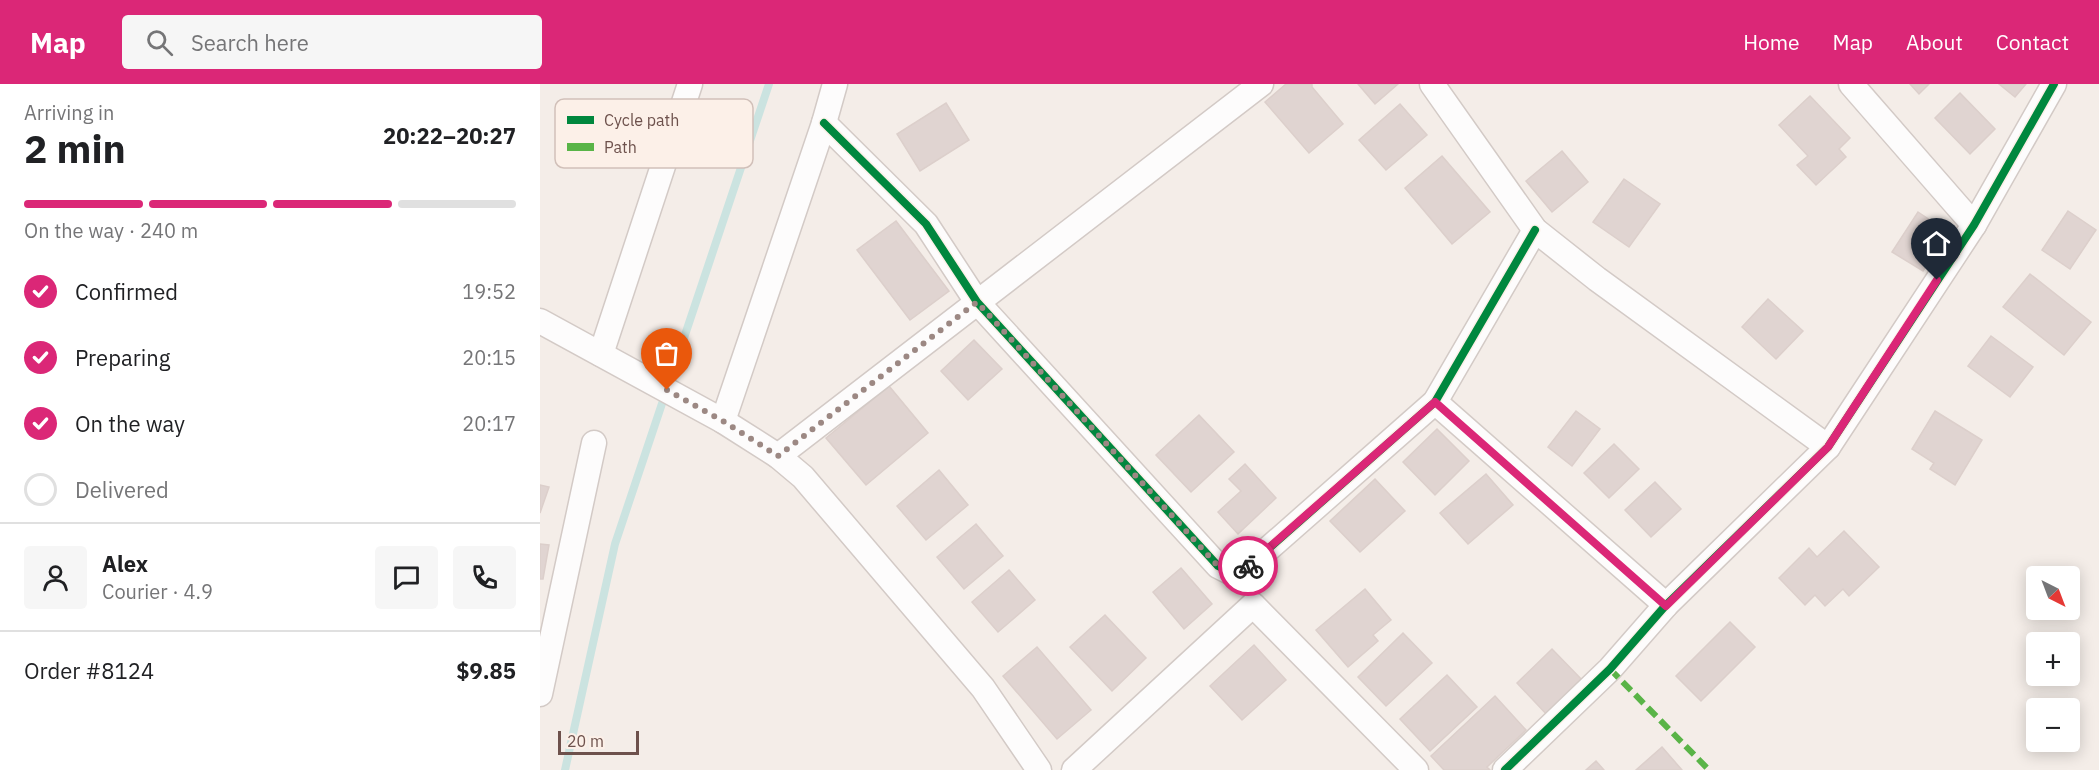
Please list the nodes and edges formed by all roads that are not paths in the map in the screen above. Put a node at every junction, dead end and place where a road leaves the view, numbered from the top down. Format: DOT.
graph roads {
  1 [pos="690,84"];
  2 [pos="835,84"];
  3 [pos="1261,84"];
  4 [pos="1432,84"];
  5 [pos="1851,84"];
  6 [pos="2054,84"];
  7 [pos="685,99"];
  8 [pos="824,123"];
  9 [pos="662,168"];
  10 [pos="1974,225"];
  11 [pos="1535,230"];
  12 [pos="977,302"];
  13 [pos="540,321"];
  14 [pos="601,354"];
  15 [pos="1435,402"];
  16 [pos="723,421"];
  17 [pos="594,443"];
  18 [pos="1828,447"];
  19 [pos="778,456"];
  20 [pos="1666,606"];
  21 [pos="540,694"];
  22 [pos="1039,770"];
  23 [pos="1074,770"];
  24 [pos="1416,770"];
  25 [pos="1506,770"];
  1 -- 7 [label="street"];
  2 -- 8 [label="street"];
  3 -- 12 [label="street"];
  4 -- 11 [label="street"];
  5 -- 10 [label="street"];
  6 -- 10 [label="street"];
  8 -- 12 [label="street"];
  8 -- 16 [label="street"];
  9 -- 14 [label="street"];
  10 -- 18 [label="street"];
  11 -- 15 [label="street"];
  11 -- 18 [label="street"];
  12 -- 15 [label="street"];
  12 -- 19 [label="street"];
  13 -- 14 [label="street"];
  14 -- 16 [label="street"];
  15 -- 20 [label="street"];
  16 -- 19 [label="street"];
  17 -- 21 [label="street"];
  18 -- 20 [label="street"];
  19 -- 22 [label="street"];
  20 -- 25 [label="street"];
  23 -- 24 [label="street"];
}
